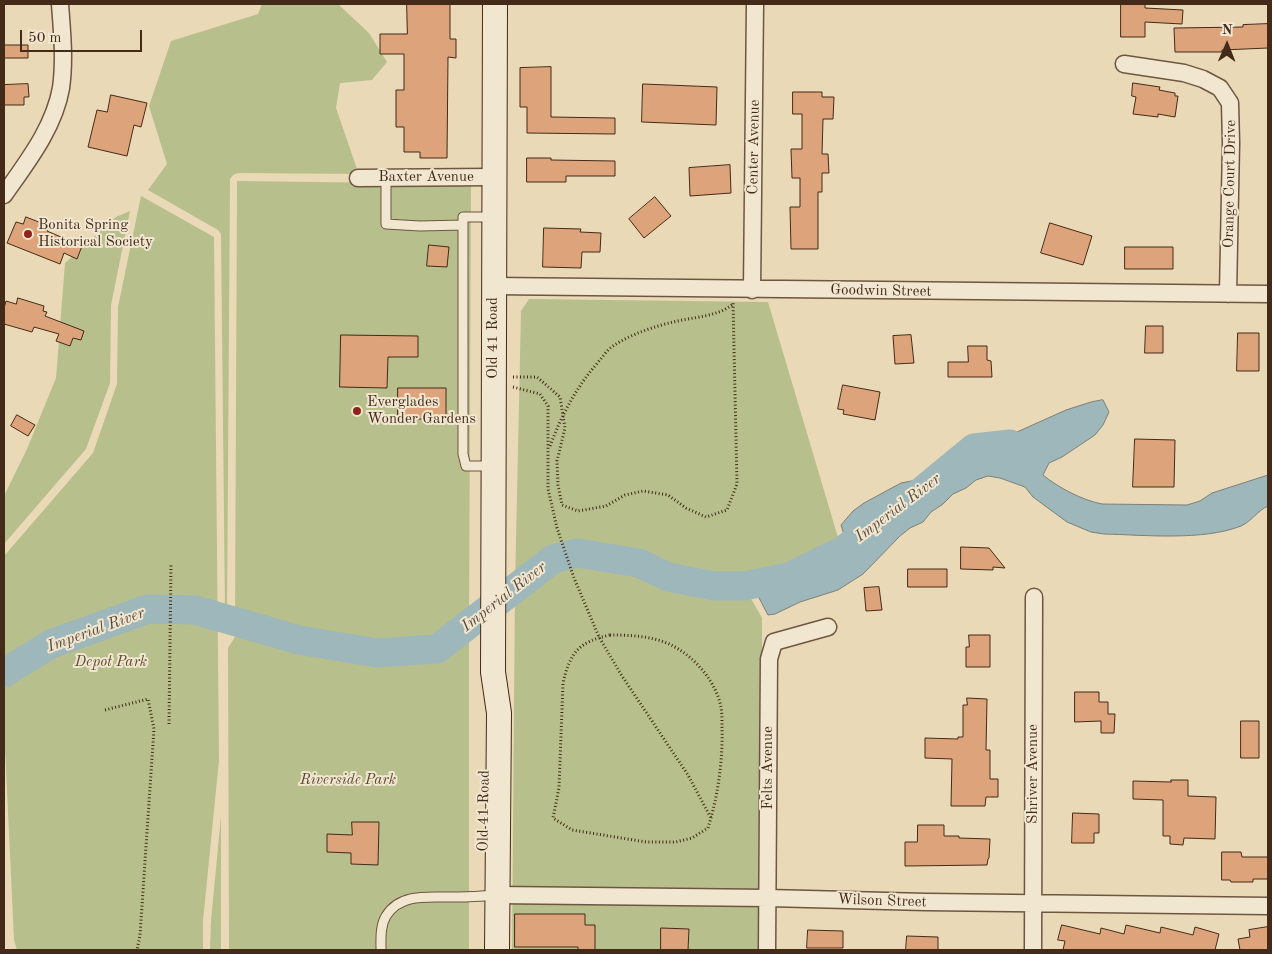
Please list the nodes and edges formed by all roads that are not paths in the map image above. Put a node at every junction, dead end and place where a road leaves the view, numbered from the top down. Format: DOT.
graph roads {
  1 [pos="60,4"];
  2 [pos="495,4"];
  3 [pos="755,4"];
  4 [pos="1124,64"];
  5 [pos="494,177"];
  6 [pos="358,178"];
  7 [pos="386,178"];
  8 [pos="4,195"];
  9 [pos="493,216"];
  10 [pos="463,225"];
  11 [pos="493,286"];
  12 [pos="752,290"];
  13 [pos="1228,294"];
  14 [pos="1268,294"];
  15 [pos="494,466"];
  16 [pos="1034,597"];
  17 [pos="828,627"];
  18 [pos="490,896"];
  19 [pos="768,898"];
  20 [pos="1033,903"];
  21 [pos="1268,906"];
  22 [pos="381,950"];
  23 [pos="483,950"];
  24 [pos="496,950"];
  25 [pos="768,950"];
  26 [pos="1033,950"];
  1 -- 8 [label="street"];
  2 -- 5 [label="street, Old 41 Road"];
  3 -- 12 [label="street, Center Avenue"];
  4 -- 13 [label="street, Orange Court Drive"];
  5 -- 7 [label="street, Baxter Avenue"];
  5 -- 9 [label="street, Old 41 Road"];
  6 -- 7 [label="street, Baxter Avenue"];
  7 -- 10 [label="lane"];
  9 -- 10 [label="lane"];
  9 -- 11 [label="street, Old 41 Road"];
  10 -- 15 [label="lane"];
  11 -- 12 [label="street, Goodwin Street"];
  11 -- 15 [label="street, Old 41 Road"];
  12 -- 13 [label="street, Goodwin Street"];
  13 -- 14 [label="street, Goodwin Street"];
  15 -- 18 [label="street, Old 41 Road"];
  16 -- 20 [label="street, Shriver Avenue"];
  17 -- 19 [label="street, Felts Avenue"];
  18 -- 19 [label="street, Wilson Street"];
  18 -- 22 [label="lane"];
  18 -- 23 [label="street, Old 41 Road"];
  18 -- 24 [label="street, Old 41 Road"];
  19 -- 20 [label="street, Wilson Street"];
  19 -- 25 [label="street, Felts Avenue"];
  20 -- 21 [label="street, Wilson Street"];
  20 -- 26 [label="street, Shriver Avenue"];
}
